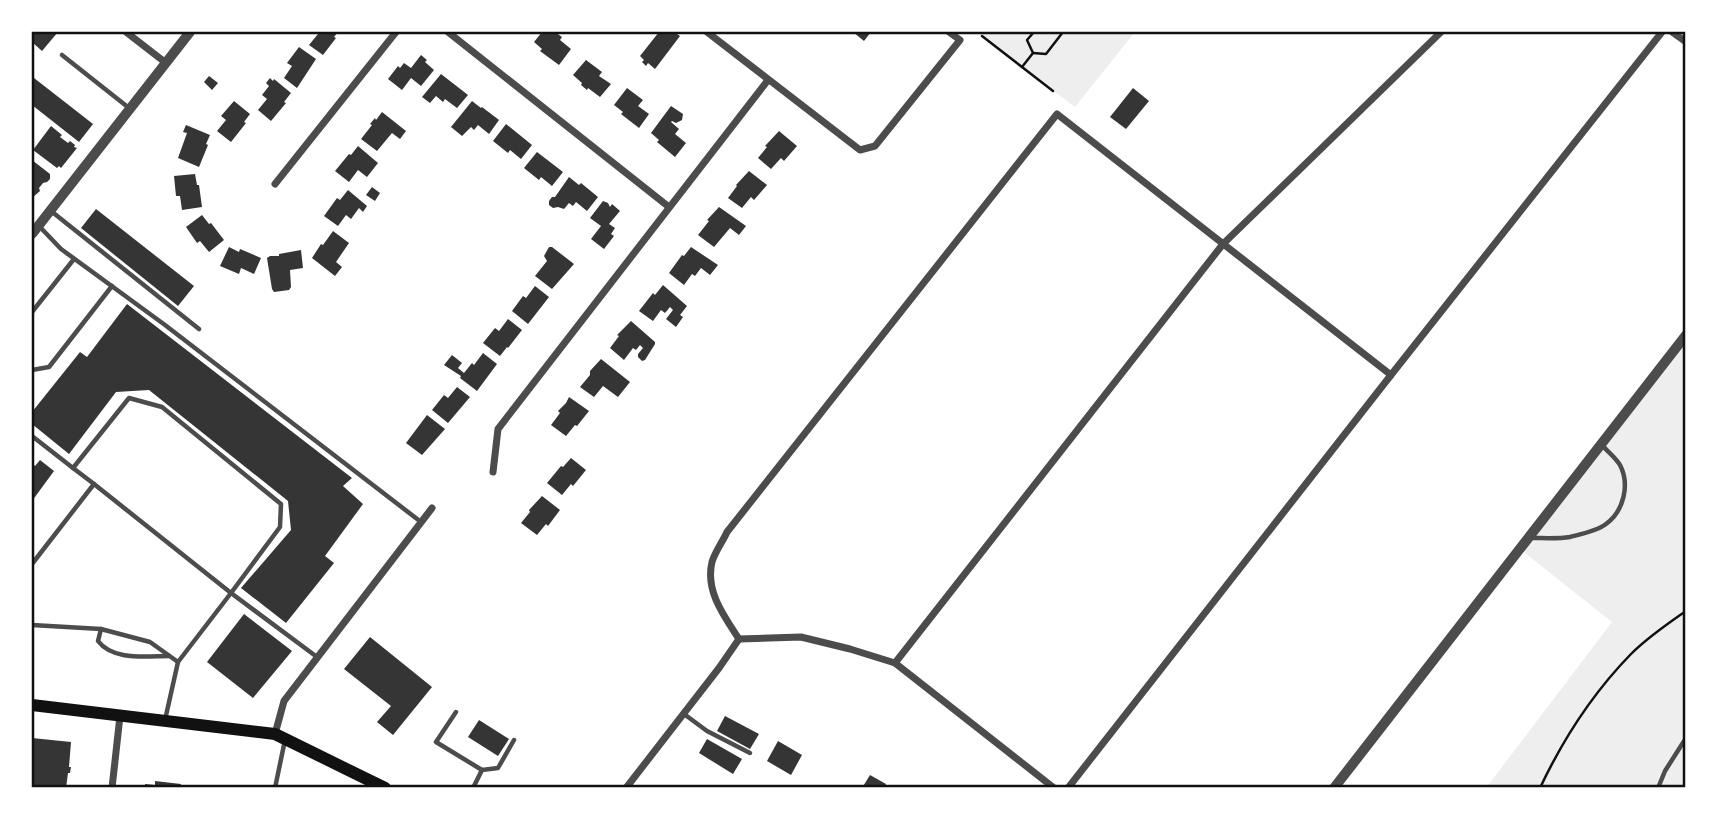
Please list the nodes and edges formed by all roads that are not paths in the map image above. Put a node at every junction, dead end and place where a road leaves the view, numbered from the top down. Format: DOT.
graph roads {
  1 [pos="126,32"];
  2 [pos="190,32"];
  3 [pos="396,32"];
  4 [pos="449,32"];
  5 [pos="707,32"];
  6 [pos="949,32"];
  7 [pos="1441,32"];
  8 [pos="1662,32"];
  9 [pos="1676,33"];
  10 [pos="1685,42"];
  11 [pos="62,55"];
  12 [pos="166,62"];
  13 [pos="768,79"];
  14 [pos="130,109"];
  15 [pos="275,184"];
  16 [pos="669,206"];
  17 [pos="50,211"];
  18 [pos="34,226"];
  19 [pos="1223,244"];
  20 [pos="74,258"];
  21 [pos="112,286"];
  22 [pos="32,312"];
  23 [pos="199,329"];
  24 [pos="1685,335"];
  25 [pos="32,370"];
  26 [pos="1391,375"];
  27 [pos="32,436"];
  28 [pos="1601,444"];
  29 [pos="73,468"];
  30 [pos="493,472"];
  31 [pos="94,484"];
  32 [pos="432,508"];
  33 [pos="421,522"];
  34 [pos="1528,538"];
  35 [pos="32,564"];
  36 [pos="231,593"];
  37 [pos="32,625"];
  38 [pos="101,629"];
  39 [pos="739,639"];
  40 [pos="169,656"];
  41 [pos="317,657"];
  42 [pos="177,662"];
  43 [pos="895,663"];
  44 [pos="32,705"];
  45 [pos="456,712"];
  46 [pos="684,714"];
  47 [pos="121,716"];
  48 [pos="164,720"];
  49 [pos="280,736"];
  50 [pos="1685,738"];
  51 [pos="514,740"];
  52 [pos="750,753"];
  53 [pos="482,770"];
  54 [pos="112,788"];
  55 [pos="275,788"];
  56 [pos="385,788"];
  57 [pos="473,788"];
  58 [pos="626,788"];
  59 [pos="1054,788"];
  60 [pos="1068,788"];
  61 [pos="1334,788"];
  62 [pos="1658,788"];
  1 -- 12 [label="street"];
  2 -- 12 [label="street"];
  3 -- 15 [label="street"];
  4 -- 16 [label="street"];
  5 -- 13 [label="street"];
  6 -- 13 [label="street"];
  7 -- 19 [label="street"];
  8 -- 26 [label="street"];
  9 -- 10 [label="street"];
  11 -- 14 [label="lane"];
  12 -- 14 [label="street"];
  13 -- 16 [label="street"];
  14 -- 17 [label="street"];
  16 -- 30 [label="street"];
  17 -- 18 [label="street"];
  17 -- 23 [label="lane"];
  18 -- 20 [label="lane"];
  19 -- 26 [label="street"];
  19 -- 39 [label="street"];
  19 -- 43 [label="street"];
  20 -- 21 [label="lane"];
  20 -- 22 [label="lane"];
  21 -- 25 [label="lane"];
  21 -- 33 [label="lane"];
  24 -- 28 [label="street"];
  26 -- 60 [label="street"];
  27 -- 29 [label="lane"];
  28 -- 34 [label="street"];
  28 -- 34 [label="lane"];
  29 -- 31 [label="lane"];
  29 -- 36 [label="lane"];
  31 -- 35 [label="lane"];
  31 -- 36 [label="lane"];
  32 -- 33 [label="street"];
  33 -- 41 [label="street"];
  34 -- 61 [label="street"];
  36 -- 41 [label="lane"];
  36 -- 42 [label="lane"];
  37 -- 38 [label="lane"];
  38 -- 40 [label="lane"];
  38 -- 40 [label="lane"];
  39 -- 43 [label="street"];
  39 -- 46 [label="street"];
  40 -- 42 [label="lane"];
  41 -- 49 [label="street"];
  42 -- 48 [label="lane"];
  43 -- 59 [label="street"];
  44 -- 47 [label="main road"];
  45 -- 53 [label="lane"];
  46 -- 52 [label="lane"];
  46 -- 58 [label="street"];
  47 -- 48 [label="main road"];
  47 -- 54 [label="street"];
  48 -- 49 [label="main road"];
  49 -- 55 [label="lane"];
  49 -- 56 [label="main road"];
  50 -- 62 [label="lane"];
  51 -- 53 [label="lane"];
  53 -- 57 [label="lane"];
}
